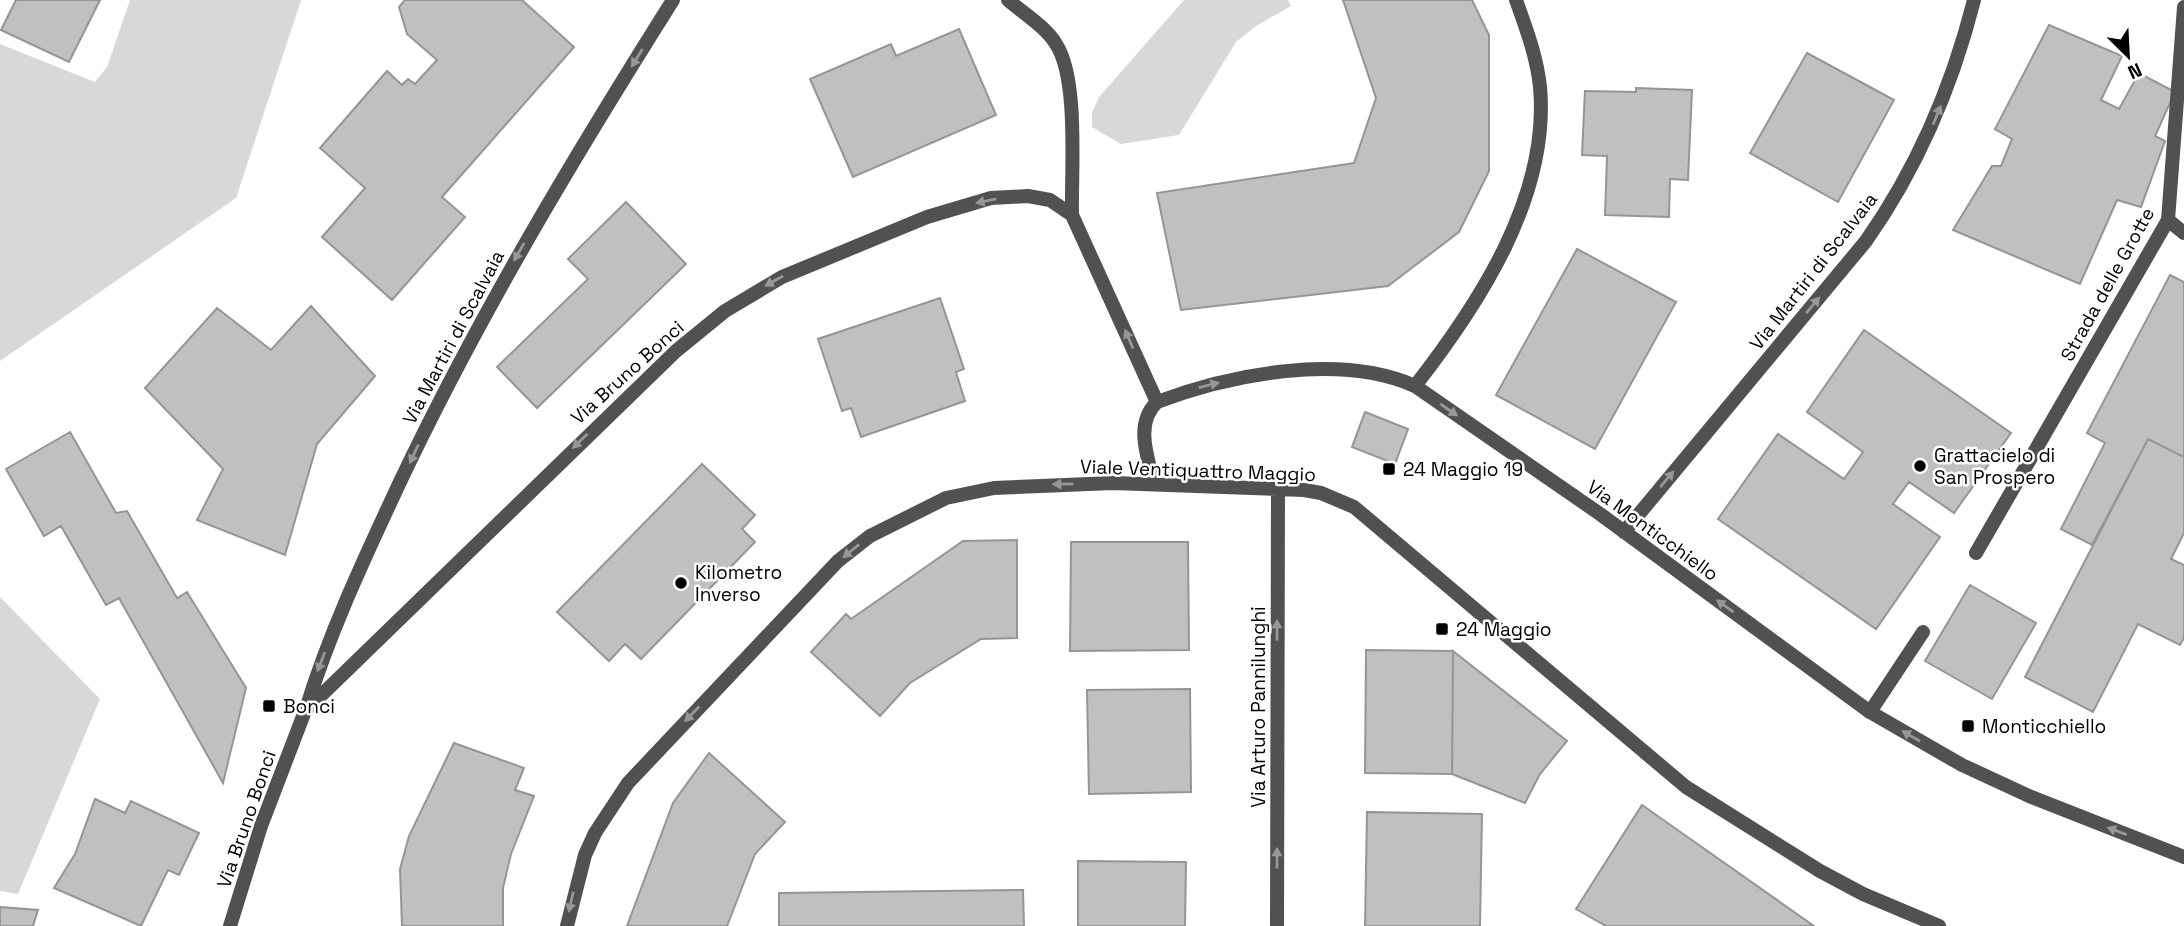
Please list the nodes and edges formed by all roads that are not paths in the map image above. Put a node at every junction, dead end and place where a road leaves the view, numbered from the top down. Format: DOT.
graph roads {
  1 [pos="673,0"];
  2 [pos="1008,0"];
  3 [pos="1516,0"];
  4 [pos="1974,0"];
  5 [pos="2184,7"];
  6 [pos="1072,215"];
  7 [pos="2168,220"];
  8 [pos="2184,233"];
  9 [pos="1415,386"];
  10 [pos="1157,402"];
  11 [pos="1154,484"];
  12 [pos="1278,489"];
  13 [pos="1624,532"];
  14 [pos="1976,553"];
  15 [pos="1923,632"];
  16 [pos="305,711"];
  17 [pos="1870,712"];
  18 [pos="2183,854"];
  19 [pos="230,926"];
  20 [pos="567,926"];
  21 [pos="1277,926"];
  22 [pos="1939,926"];
  1 -- 16 [label="street, Via Martiri di Scalvaia, one-way"];
  2 -- 6 [label="street"];
  3 -- 9 [label="street"];
  13 -- 4 [label="street, Via Martiri di Scalvaia, one-way"];
  5 -- 7 [label="street, Strada delle Grotte"];
  10 -- 6 [label="street, one-way"];
  6 -- 16 [label="street, Via Bruno Bonci, one-way"];
  7 -- 8 [label="street"];
  7 -- 14 [label="street, Strada delle Grotte"];
  10 -- 9 [label="street, Via Monticchiello, one-way"];
  9 -- 13 [label="street, Via Monticchiello, one-way"];
  10 -- 11 [label="street"];
  11 -- 12 [label="street, Viale Ventiquattro Maggio"];
  11 -- 20 [label="street, Viale Ventiquattro Maggio, one-way"];
  21 -- 12 [label="street, Via Arturo Pannilunghi, one-way"];
  12 -- 22 [label="street, Viale Ventiquattro Maggio"];
  17 -- 13 [label="street, Via Monticchiello, one-way"];
  15 -- 17 [label="street"];
  16 -- 19 [label="street, Via Bruno Bonci"];
  18 -- 17 [label="street, Via Monticchiello, one-way"];
}
